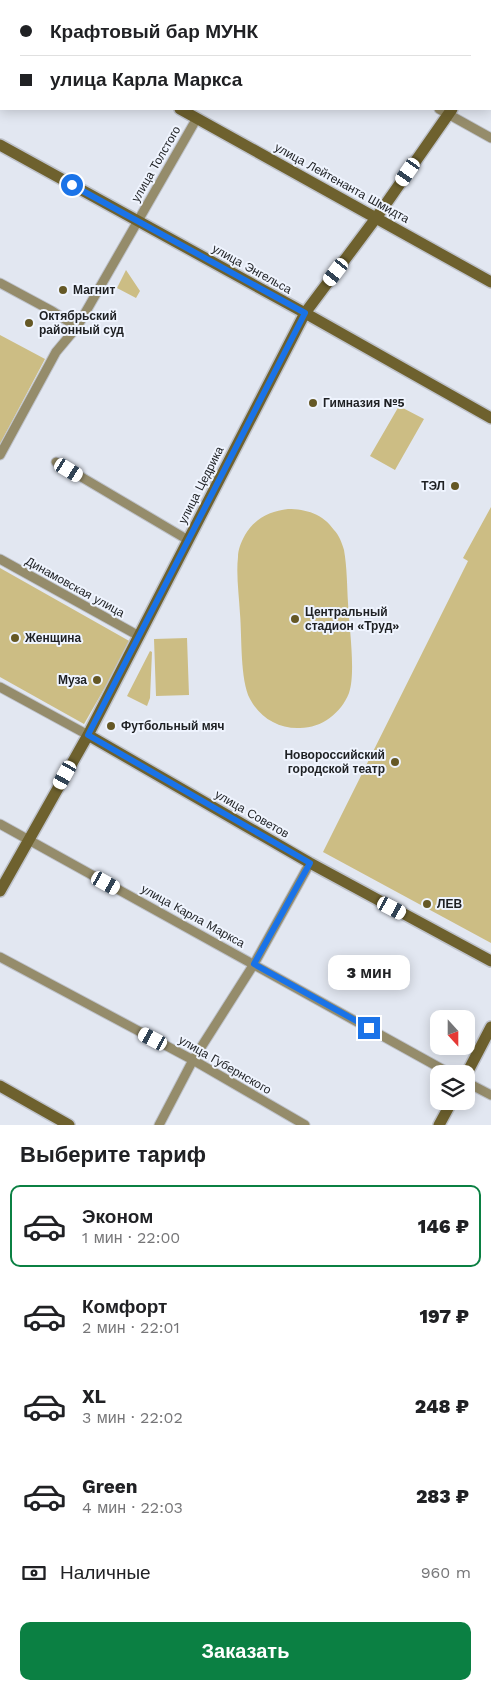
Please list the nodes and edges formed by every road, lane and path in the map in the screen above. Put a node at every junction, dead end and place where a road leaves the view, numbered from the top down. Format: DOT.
graph roads {
  1 [pos="182,110"];
  2 [pos="447,110"];
  3 [pos="197,118"];
  4 [pos="491,138"];
  5 [pos="0,145"];
  6 [pos="376,218"];
  7 [pos="137,221"];
  8 [pos="491,282"];
  9 [pos="0,283"];
  10 [pos="305,313"];
  11 [pos="76,327"];
  12 [pos="491,418"];
  13 [pos="0,456"];
  14 [pos="56,462"];
  15 [pos="188,540"];
  16 [pos="0,559"];
  17 [pos="139,636"];
  18 [pos="0,687"];
  19 [pos="88,735"];
  20 [pos="0,824"];
  21 [pos="28,840"];
  22 [pos="310,863"];
  23 [pos="0,891"];
  24 [pos="0,957"];
  25 [pos="491,961"];
  26 [pos="254,964"];
  27 [pos="491,1027"];
  28 [pos="193,1060"];
  29 [pos="435,1065"];
  30 [pos="471,1065"];
  31 [pos="0,1086"];
  32 [pos="475,1087"];
  33 [pos="491,1095"];
  34 [pos="447,1110"];
  35 [pos="69,1125"];
  36 [pos="158,1125"];
  37 [pos="304,1125"];
  38 [pos="439,1125"];
  1 -- 3 [label="street, улица Лейтенанта Шмидта"];
  2 -- 4 [label="street"];
  2 -- 6 [label="street, улица Цедрика"];
  3 -- 6 [label="street, улица Лейтенанта Шмидта"];
  3 -- 7 [label="street, улица Толстого"];
  5 -- 7 [label="street, улица Энгельса"];
  6 -- 8 [label="street, улица Лейтенанта Шмидта"];
  6 -- 10 [label="street, улица Цедрика"];
  7 -- 10 [label="street, улица Энгельса"];
  7 -- 11 [label="street, улица Толстого"];
  9 -- 11 [label="street"];
  10 -- 12 [label="street, улица Энгельса"];
  10 -- 15 [label="street, улица Цедрика"];
  11 -- 13 [label="street, улица Толстого"];
  14 -- 15 [label="street"];
  15 -- 17 [label="street, улица Цедрика"];
  16 -- 17 [label="street, Динамовская улица"];
  17 -- 19 [label="street, улица Цедрика"];
  18 -- 19 [label="street, улица Советов"];
  19 -- 21 [label="street, улица Цедрика"];
  19 -- 22 [label="street, улица Советов"];
  20 -- 21 [label="street, улица Карла Маркса"];
  21 -- 23 [label="street, улица Цедрика"];
  21 -- 26 [label="street, улица Карла Маркса"];
  22 -- 25 [label="street, улица Советов"];
  22 -- 26 [label="street"];
  24 -- 28 [label="street, улица Губернского"];
  26 -- 28 [label="street"];
  26 -- 29 [label="street, улица Карла Маркса"];
  27 -- 30 [label="street"];
  28 -- 36 [label="street"];
  28 -- 37 [label="street, улица Губернского"];
  31 -- 35 [label="street"];
  32 -- 33 [label="street"];
  34 -- 38 [label="street"];
}
